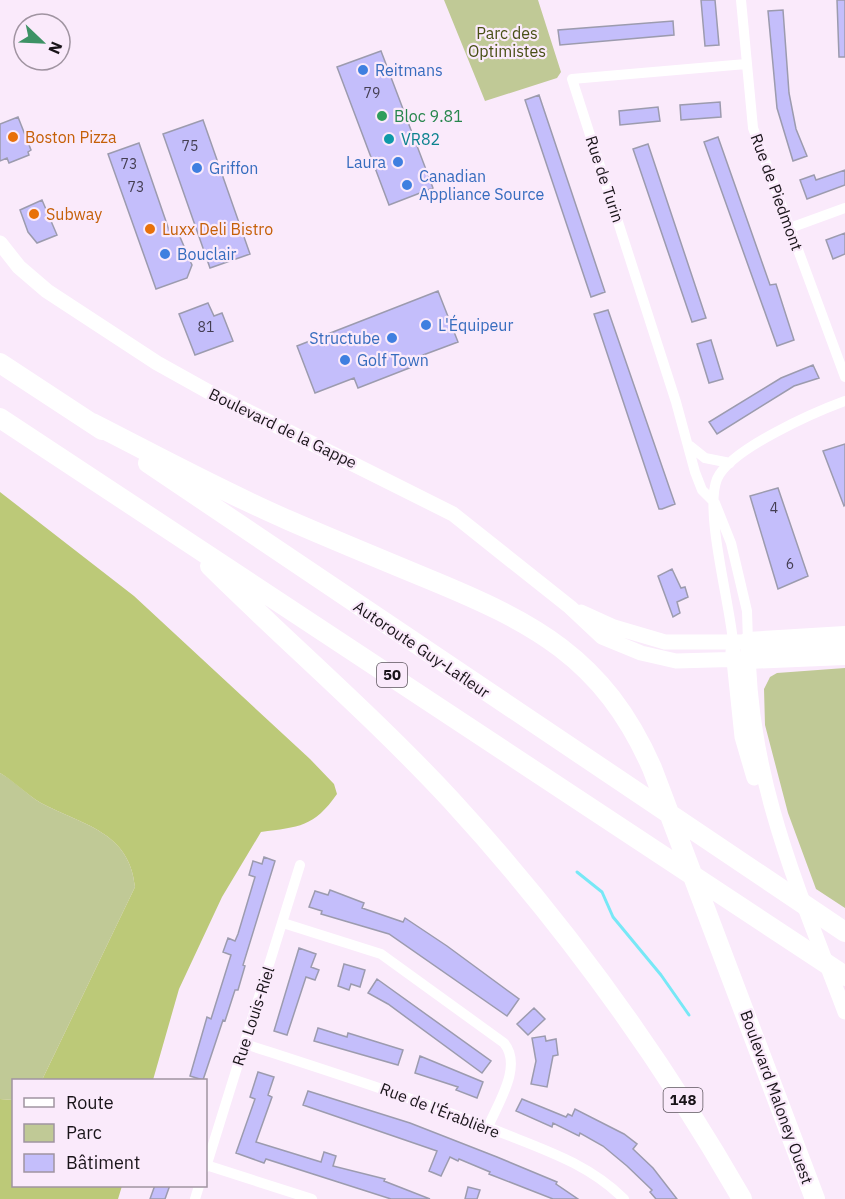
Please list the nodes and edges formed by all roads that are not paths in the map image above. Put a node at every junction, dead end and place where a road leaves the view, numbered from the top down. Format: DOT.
graph roads {
  1 [pos="741,0"];
  2 [pos="746,64"];
  3 [pos="845,208"];
  4 [pos="790,228"];
  5 [pos="0,243"];
  6 [pos="0,363"];
  7 [pos="845,378"];
  8 [pos="845,401"];
  9 [pos="0,418"];
  10 [pos="92,423"];
  11 [pos="690,446"];
  12 [pos="730,464"];
  13 [pos="715,503"];
  14 [pos="182,539"];
  15 [pos="845,636"];
  16 [pos="741,651"];
  17 [pos="845,655"];
  18 [pos="728,854"];
  19 [pos="300,865"];
  20 [pos="283,923"];
  21 [pos="845,923"];
  22 [pos="845,932"];
  23 [pos="845,976"];
  24 [pos="845,1012"];
  25 [pos="245,1044"];
  26 [pos="488,1127"];
  27 [pos="207,1163"];
  28 [pos="207,1166"];
  29 [pos="312,1199"];
  30 [pos="624,1199"];
  31 [pos="742,1199"];
  32 [pos="815,1199"];
  1 -- 2 [label="street, Rue de Piedmont"];
  2 -- 4 [label="street, Rue de Piedmont"];
  2 -- 11 [label="street, Rue de Turin"];
  3 -- 4 [label="street"];
  4 -- 7 [label="street, Rue de Piedmont"];
  5 -- 16 [label="street, Boulevard de la Gappe"];
  6 -- 10 [label="highway, Autoroute Guy-Lafleur / 50"];
  8 -- 12 [label="street"];
  9 -- 14 [label="highway, 50"];
  10 -- 18 [label="highway, Autoroute Guy-Lafleur / 50"];
  10 -- 32 [label="highway, Boulevard Maloney Ouest"];
  11 -- 12 [label="street"];
  11 -- 13 [label="street, Rue de Turin"];
  12 -- 13 [label="street"];
  13 -- 16 [label="street"];
  13 -- 16 [label="street, Rue de Turin"];
  14 -- 23 [label="highway, 50"];
  14 -- 31 [label="highway, 148"];
  15 -- 16 [label="highway"];
  16 -- 17 [label="highway"];
  16 -- 24 [label="street"];
  18 -- 21 [label="highway"];
  18 -- 22 [label="highway, Autoroute Guy-Lafleur / 50"];
  19 -- 20 [label="street, Rue Louis-Riel"];
  20 -- 25 [label="street, Rue Louis-Riel"];
  20 -- 26 [label="street"];
  25 -- 26 [label="street, Rue de l'Érablière"];
  25 -- 27 [label="street, Rue Louis-Riel"];
  26 -- 30 [label="street, Rue de l'Érablière"];
  28 -- 29 [label="street"];
}
